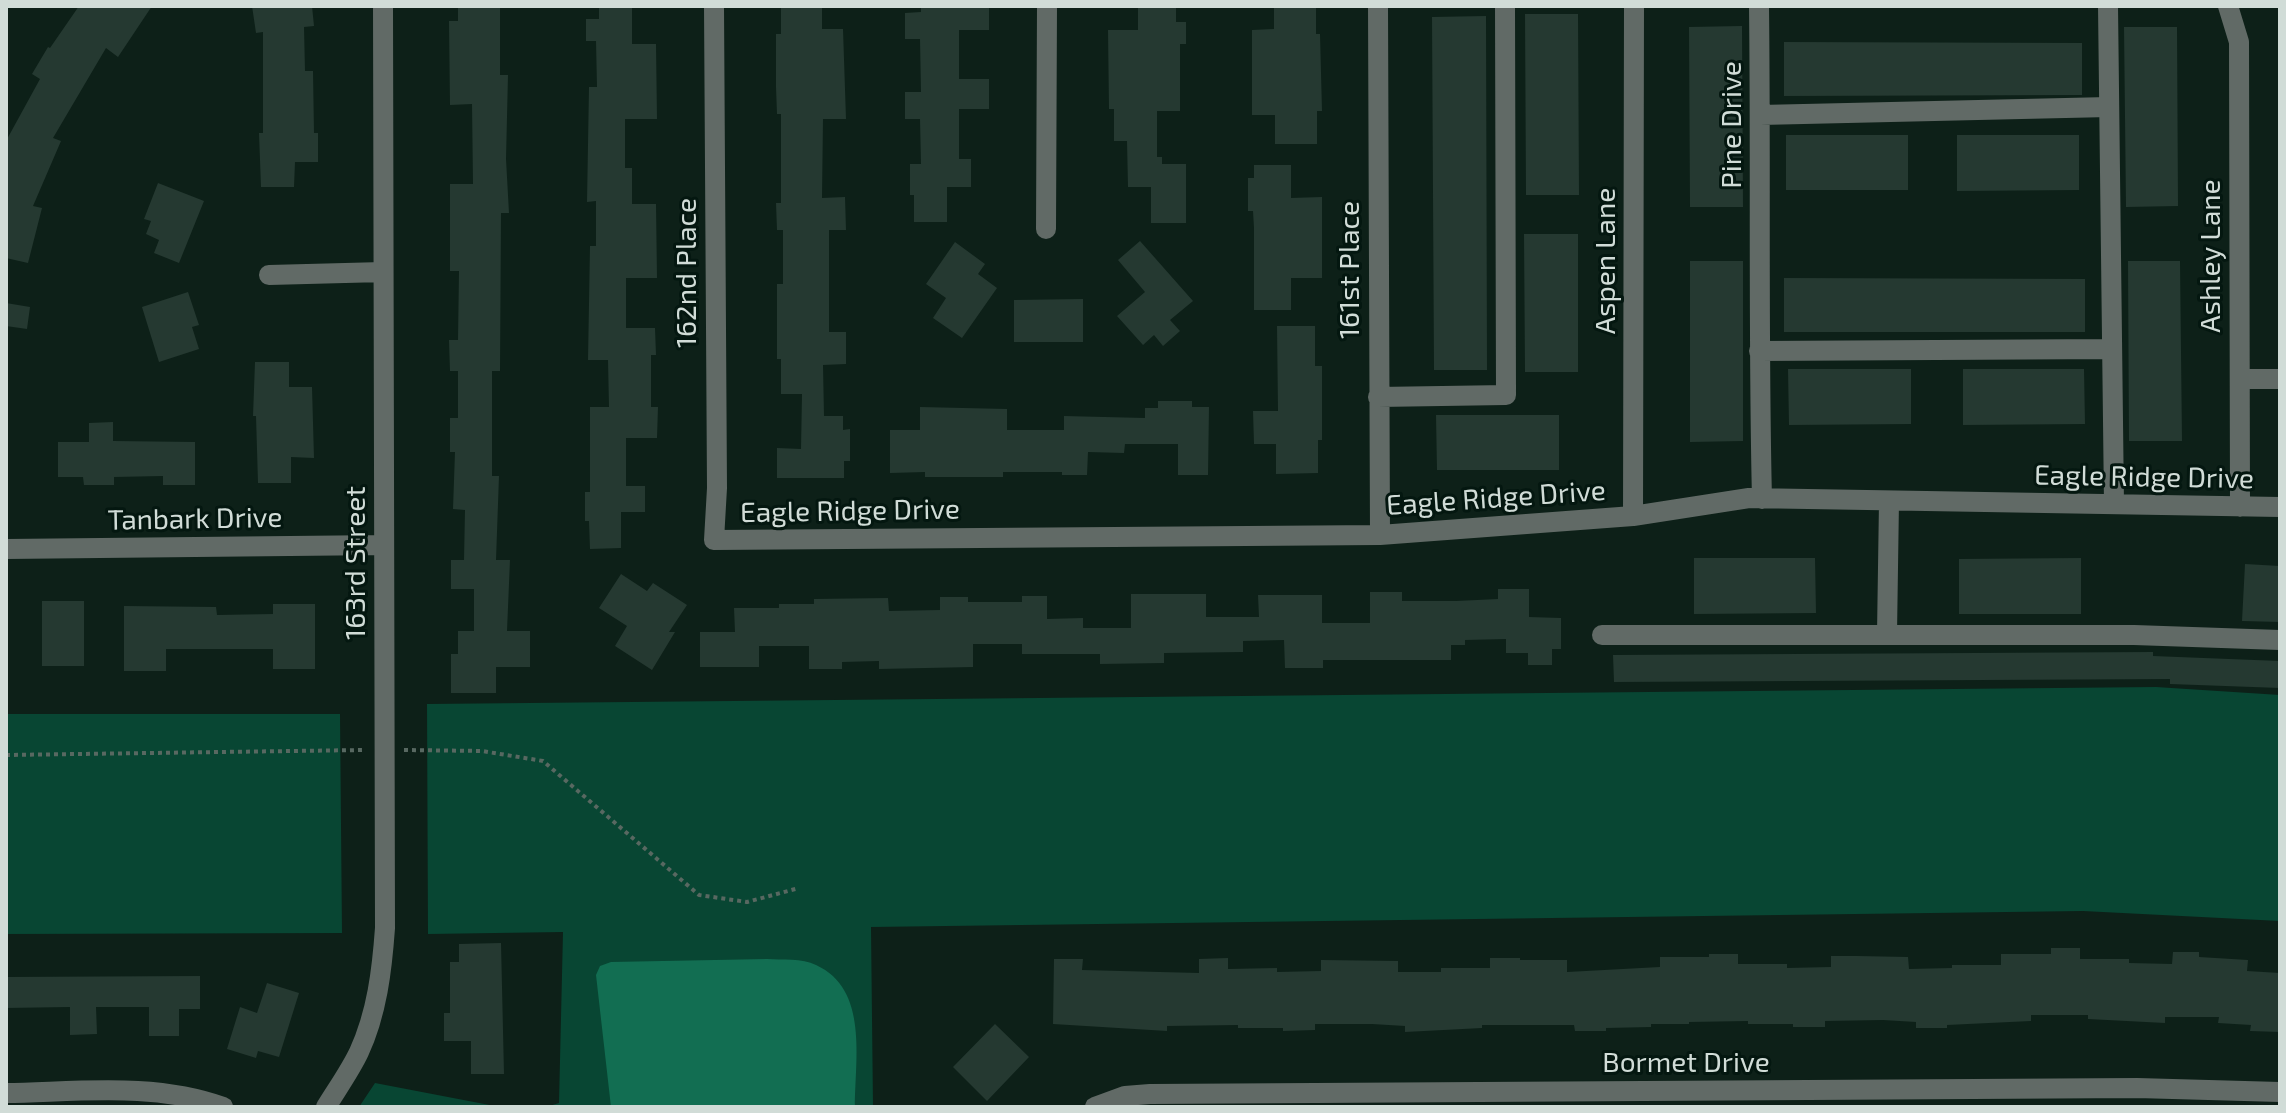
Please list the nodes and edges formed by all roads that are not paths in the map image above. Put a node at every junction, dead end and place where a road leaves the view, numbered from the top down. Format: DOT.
graph roads {
  1 [pos="383,6"];
  2 [pos="714,6"];
  3 [pos="1047,6"];
  4 [pos="1378,6"];
  5 [pos="1505,6"];
  6 [pos="1634,6"];
  7 [pos="1759,6"];
  8 [pos="2108,6"];
  9 [pos="2228,6"];
  10 [pos="2109,107"];
  11 [pos="1760,115"];
  12 [pos="1046,229"];
  13 [pos="383,272"];
  14 [pos="269,275"];
  15 [pos="2112,349"];
  16 [pos="1759,351"];
  17 [pos="2240,379"];
  18 [pos="2280,379"];
  19 [pos="1378,397"];
  20 [pos="1762,499"];
  21 [pos="1889,501"];
  22 [pos="2114,504"];
  23 [pos="2240,507"];
  24 [pos="2280,507"];
  25 [pos="1633,516"];
  26 [pos="1380,535"];
  27 [pos="714,540"];
  28 [pos="384,545"];
  29 [pos="6,549"];
  30 [pos="1887,634"];
  31 [pos="1602,635"];
  32 [pos="2280,640"];
  33 [pos="2280,1092"];
  34 [pos="6,1093"];
  35 [pos="2015,1098"];
  36 [pos="1362,1099"];
  37 [pos="1687,1099"];
  38 [pos="223,1107"];
  39 [pos="326,1107"];
  40 [pos="1095,1107"];
  1 -- 13 [label="street, 163rd Street"];
  2 -- 27 [label="street, 162nd Place"];
  3 -- 12 [label="street"];
  4 -- 19 [label="street, 161st Place"];
  5 -- 19 [label="street"];
  6 -- 25 [label="street, Aspen Lane"];
  7 -- 11 [label="street, Pine Drive"];
  8 -- 10 [label="street"];
  9 -- 17 [label="street, Ashley Lane"];
  10 -- 11 [label="street"];
  10 -- 15 [label="street"];
  11 -- 16 [label="street, Pine Drive"];
  13 -- 14 [label="street"];
  13 -- 28 [label="street, 163rd Street"];
  15 -- 16 [label="street"];
  15 -- 22 [label="street"];
  16 -- 20 [label="street, Pine Drive"];
  17 -- 18 [label="street"];
  17 -- 23 [label="street, Ashley Lane"];
  19 -- 26 [label="street, 161st Place"];
  20 -- 21 [label="street, Eagle Ridge Drive"];
  20 -- 25 [label="street, Eagle Ridge Drive"];
  21 -- 22 [label="street, Eagle Ridge Drive"];
  21 -- 30 [label="street"];
  22 -- 23 [label="street, Eagle Ridge Drive"];
  23 -- 24 [label="street, Eagle Ridge Drive"];
  25 -- 26 [label="street, Eagle Ridge Drive"];
  26 -- 27 [label="street, Eagle Ridge Drive"];
  28 -- 29 [label="street, Tanbark Drive"];
  28 -- 39 [label="street, 163rd Street"];
  30 -- 31 [label="street"];
  30 -- 32 [label="street"];
  33 -- 35 [label="street, Bormet Drive"];
  34 -- 38 [label="street"];
  35 -- 37 [label="street, Bormet Drive"];
  36 -- 37 [label="street, Bormet Drive"];
  36 -- 40 [label="street, Bormet Drive"];
}
